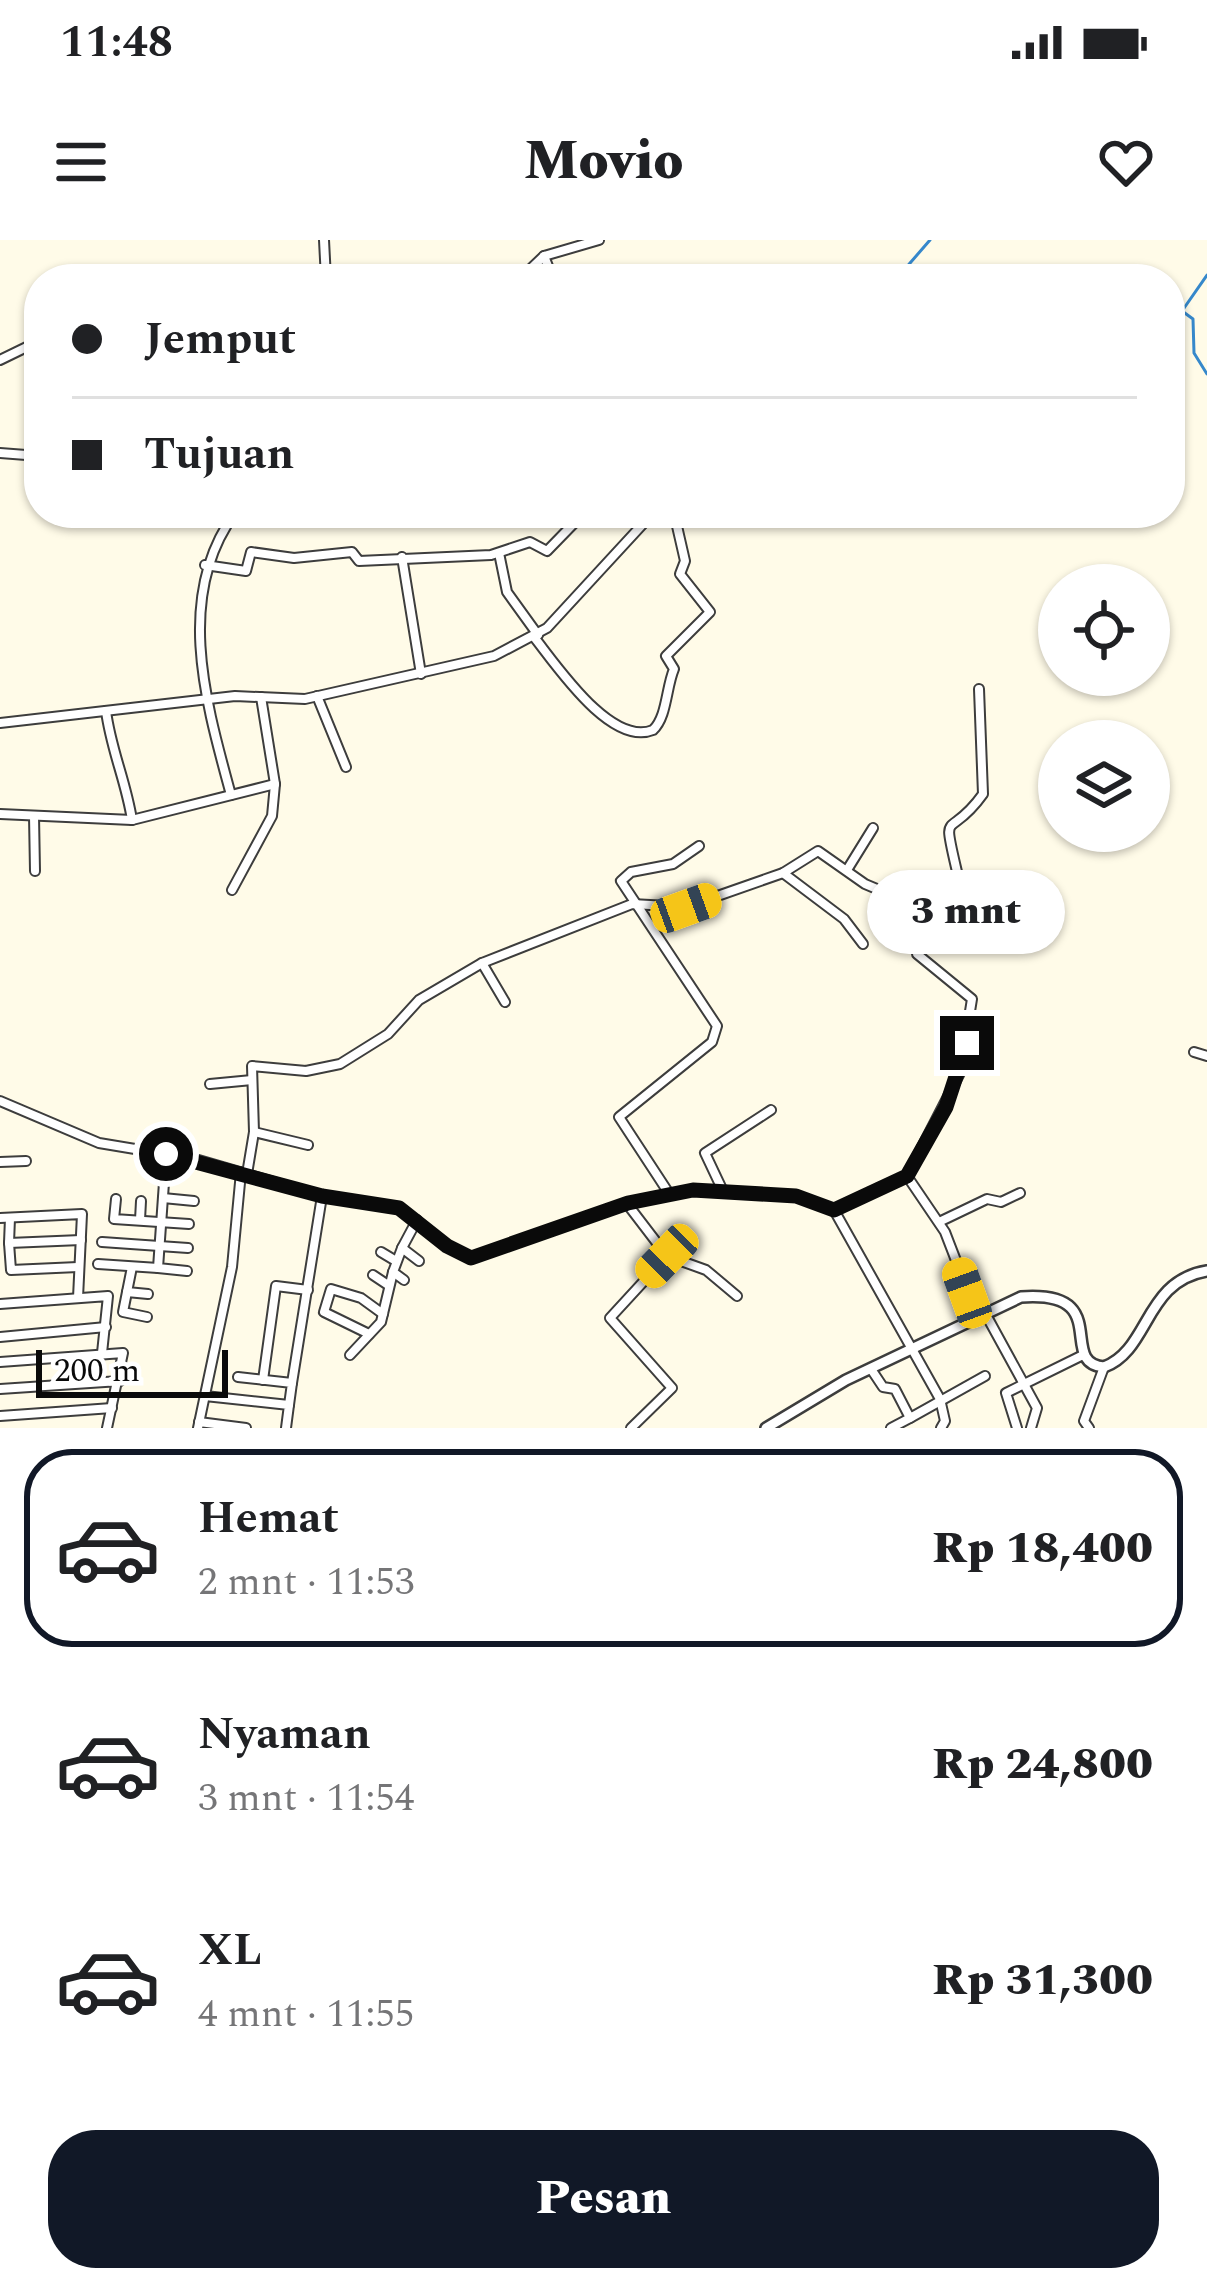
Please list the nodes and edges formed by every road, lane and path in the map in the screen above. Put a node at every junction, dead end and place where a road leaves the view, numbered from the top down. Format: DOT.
graph roads {
  1 [pos="599,240"];
  2 [pos="544,256"];
  3 [pos="536,264"];
  4 [pos="547,264"];
  5 [pos="226,528"];
  6 [pos="569,528"];
  7 [pos="639,528"];
  8 [pos="678,528"];
  9 [pos="499,553"];
  10 [pos="402,557"];
  11 [pos="205,565"];
  12 [pos="536,636"];
  13 [pos="421,674"];
  14 [pos="979,689"];
  15 [pos="317,696"];
  16 [pos="261,697"];
  17 [pos="205,700"];
  18 [pos="106,711"];
  19 [pos="0,723"];
  20 [pos="346,767"];
  21 [pos="275,784"];
  22 [pos="231,795"];
  23 [pos="0,814"];
  24 [pos="34,816"];
  25 [pos="132,820"];
  26 [pos="874,828"];
  27 [pos="699,846"];
  28 [pos="847,870"];
  29 [pos="35,871"];
  30 [pos="783,873"];
  31 [pos="232,890"];
  32 [pos="632,904"];
  33 [pos="933,922"];
  34 [pos="863,944"];
  35 [pos="482,963"];
  36 [pos="505,1002"];
  37 [pos="1194,1052"];
  38 [pos="1207,1056"];
  39 [pos="252,1080"];
  40 [pos="210,1084"];
  41 [pos="0,1101"];
  42 [pos="771,1110"];
  43 [pos="254,1132"];
  44 [pos="308,1145"];
  45 [pos="166,1154"];
  46 [pos="26,1161"];
  47 [pos="0,1162"];
  48 [pos="244,1173"];
  49 [pos="907,1176"];
  50 [pos="723,1190"];
  51 [pos="1020,1193"];
  52 [pos="320,1195"];
  53 [pos="670,1195"];
  54 [pos="163,1198"];
  55 [pos="116,1199"];
  56 [pos="141,1201"];
  57 [pos="194,1201"];
  58 [pos="628,1203"];
  59 [pos="834,1210"];
  60 [pos="5,1218"];
  61 [pos="140,1220"];
  62 [pos="417,1220"];
  63 [pos="161,1221"];
  64 [pos="939,1222"];
  65 [pos="189,1224"];
  66 [pos="81,1240"];
  67 [pos="102,1242"];
  68 [pos="9,1243"];
  69 [pos="160,1246"];
  70 [pos="188,1248"];
  71 [pos="402,1248"];
  72 [pos="381,1252"];
  73 [pos="667,1256"];
  74 [pos="419,1261"];
  75 [pos="98,1264"];
  76 [pos="394,1266"];
  77 [pos="78,1267"];
  78 [pos="132,1267"];
  79 [pos="158,1268"];
  80 [pos="187,1271"];
  81 [pos="1207,1271"];
  82 [pos="373,1275"];
  83 [pos="404,1280"];
  84 [pos="388,1285"];
  85 [pos="308,1290"];
  86 [pos="128,1292"];
  87 [pos="148,1294"];
  88 [pos="737,1296"];
  89 [pos="78,1298"];
  90 [pos="0,1304"];
  91 [pos="981,1313"];
  92 [pos="383,1314"];
  93 [pos="147,1317"];
  94 [pos="106,1327"];
  95 [pos="369,1334"];
  96 [pos="0,1337"];
  97 [pos="911,1350"];
  98 [pos="102,1353"];
  99 [pos="350,1355"];
  100 [pos="1083,1355"];
  101 [pos="0,1362"];
  102 [pos="1104,1367"];
  103 [pos="872,1369"];
  104 [pos="985,1376"];
  105 [pos="238,1377"];
  106 [pos="263,1380"];
  107 [pos="120,1381"];
  108 [pos="292,1383"];
  109 [pos="1026,1383"];
  110 [pos="0,1389"];
  111 [pos="205,1396"];
  112 [pos="940,1399"];
  113 [pos="289,1405"];
  114 [pos="113,1408"];
  115 [pos="0,1416"];
  116 [pos="910,1418"];
  117 [pos="199,1425"];
  118 [pos="107,1428"];
  119 [pos="246,1428"];
  120 [pos="286,1428"];
  121 [pos="632,1428"];
  122 [pos="766,1428"];
  123 [pos="891,1428"];
  124 [pos="940,1428"];
  125 [pos="1017,1428"];
  126 [pos="1030,1428"];
  127 [pos="1089,1428"];
  1 -- 2 [label="street"];
  2 -- 3 [label="street"];
  2 -- 4 [label="street"];
  5 -- 11 [label="street"];
  6 -- 9 [label="street"];
  7 -- 12 [label="street"];
  8 -- 12 [label="street"];
  9 -- 10 [label="street"];
  9 -- 12 [label="street"];
  10 -- 11 [label="street"];
  10 -- 13 [label="street"];
  11 -- 17 [label="street"];
  12 -- 13 [label="street"];
  13 -- 15 [label="street"];
  14 -- 33 [label="street"];
  15 -- 16 [label="street"];
  15 -- 20 [label="street"];
  16 -- 17 [label="street"];
  16 -- 21 [label="street"];
  17 -- 18 [label="street"];
  17 -- 22 [label="street"];
  18 -- 19 [label="street"];
  18 -- 25 [label="street"];
  21 -- 22 [label="street"];
  21 -- 31 [label="street"];
  22 -- 25 [label="street"];
  23 -- 24 [label="street"];
  24 -- 25 [label="street"];
  24 -- 29 [label="street"];
  26 -- 28 [label="street"];
  27 -- 32 [label="street"];
  28 -- 30 [label="street"];
  28 -- 33 [label="street"];
  30 -- 32 [label="street"];
  30 -- 34 [label="street"];
  32 -- 35 [label="street"];
  32 -- 53 [label="street"];
  33 -- 49 [label="street"];
  35 -- 36 [label="street"];
  35 -- 39 [label="street"];
  37 -- 38 [label="street"];
  39 -- 40 [label="street"];
  39 -- 43 [label="street"];
  41 -- 45 [label="street"];
  42 -- 50 [label="street"];
  43 -- 44 [label="street"];
  43 -- 48 [label="street"];
  45 -- 48 [label="street"];
  45 -- 54 [label="street"];
  46 -- 47 [label="street"];
  48 -- 52 [label="street"];
  48 -- 111 [label="street"];
  49 -- 59 [label="street"];
  49 -- 64 [label="street"];
  50 -- 53 [label="street"];
  50 -- 59 [label="street"];
  51 -- 64 [label="street"];
  52 -- 62 [label="street"];
  52 -- 85 [label="street"];
  53 -- 58 [label="street"];
  54 -- 57 [label="street"];
  54 -- 63 [label="street"];
  55 -- 61 [label="street"];
  56 -- 61 [label="street"];
  58 -- 62 [label="street"];
  58 -- 73 [label="street"];
  59 -- 97 [label="street"];
  60 -- 66 [label="street"];
  60 -- 68 [label="street"];
  61 -- 63 [label="street"];
  62 -- 71 [label="street"];
  63 -- 65 [label="street"];
  63 -- 69 [label="street"];
  64 -- 91 [label="street"];
  66 -- 68 [label="street"];
  66 -- 77 [label="street"];
  67 -- 69 [label="street"];
  68 -- 77 [label="street"];
  69 -- 70 [label="street"];
  69 -- 79 [label="street"];
  71 -- 74 [label="street"];
  71 -- 76 [label="street"];
  72 -- 76 [label="street"];
  73 -- 88 [label="street"];
  73 -- 121 [label="street"];
  75 -- 78 [label="street"];
  76 -- 83 [label="street"];
  76 -- 84 [label="street"];
  77 -- 89 [label="street"];
  78 -- 79 [label="street"];
  78 -- 86 [label="street"];
  79 -- 80 [label="street"];
  81 -- 102 [label="street"];
  82 -- 84 [label="street"];
  84 -- 92 [label="street"];
  85 -- 106 [label="street"];
  85 -- 108 [label="street"];
  86 -- 87 [label="street"];
  86 -- 93 [label="street"];
  89 -- 90 [label="street"];
  89 -- 94 [label="street"];
  91 -- 97 [label="street"];
  91 -- 100 [label="street"];
  91 -- 109 [label="street"];
  92 -- 95 [label="street"];
  92 -- 95 [label="street"];
  94 -- 96 [label="street"];
  94 -- 98 [label="street"];
  95 -- 99 [label="street"];
  97 -- 103 [label="street"];
  97 -- 112 [label="street"];
  98 -- 101 [label="street"];
  98 -- 107 [label="street"];
  100 -- 102 [label="street"];
  100 -- 109 [label="street"];
  102 -- 127 [label="street"];
  103 -- 116 [label="street"];
  103 -- 122 [label="street"];
  104 -- 112 [label="street"];
  105 -- 106 [label="street"];
  106 -- 108 [label="street"];
  107 -- 110 [label="street"];
  107 -- 114 [label="street"];
  108 -- 113 [label="street"];
  109 -- 125 [label="street"];
  109 -- 126 [label="street"];
  111 -- 113 [label="street"];
  111 -- 117 [label="street"];
  112 -- 116 [label="street"];
  112 -- 124 [label="street"];
  113 -- 120 [label="street"];
  114 -- 115 [label="street"];
  114 -- 118 [label="street"];
  116 -- 123 [label="street"];
  117 -- 119 [label="street"];
}
